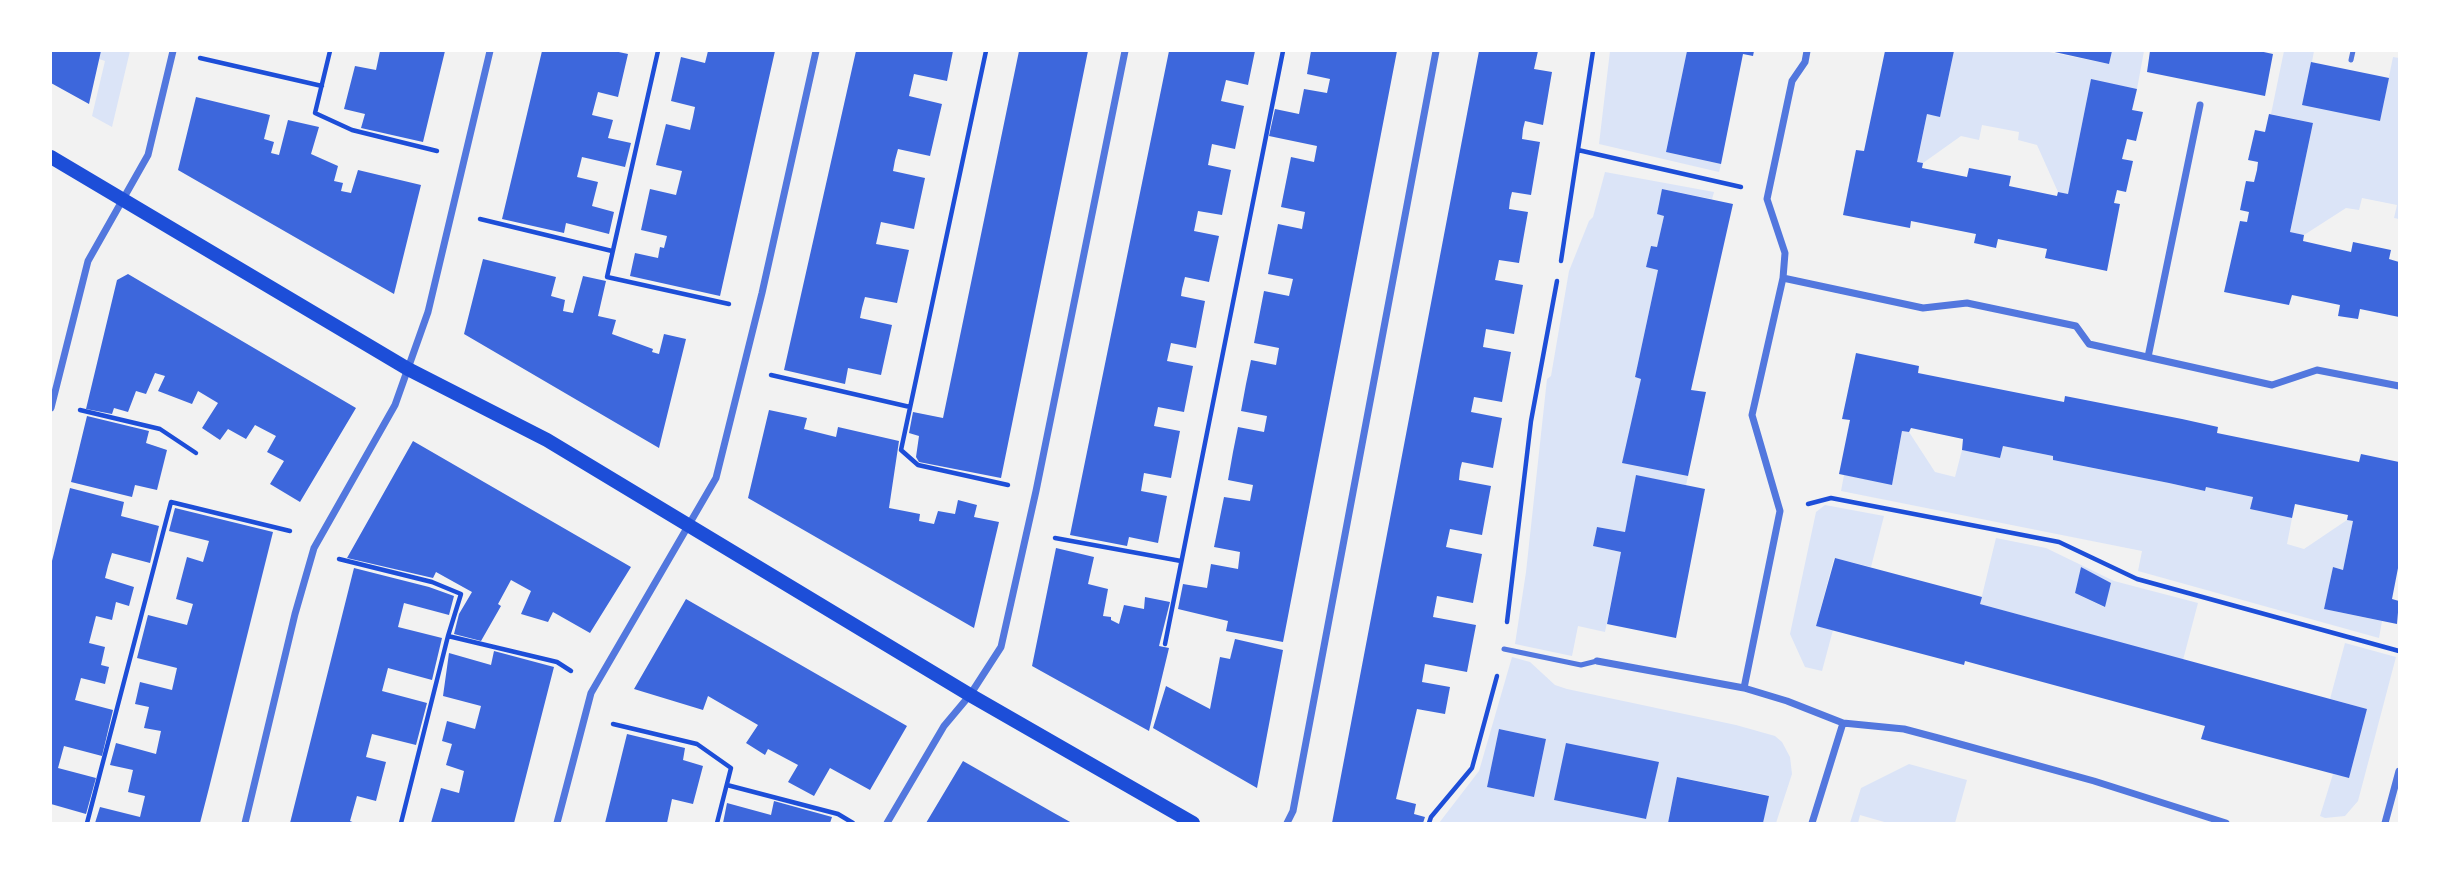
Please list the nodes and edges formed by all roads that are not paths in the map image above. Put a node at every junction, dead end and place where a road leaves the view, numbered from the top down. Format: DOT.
graph roads {
  1 [pos="173,51"];
  2 [pos="490,51"];
  3 [pos="816,51"];
  4 [pos="1125,51"];
  5 [pos="1436,51"];
  6 [pos="1807,51"];
  7 [pos="2353,51"];
  8 [pos="2351,60"];
  9 [pos="2200,105"];
  10 [pos="51,157"];
  11 [pos="125,199"];
  12 [pos="1783,278"];
  13 [pos="2148,357"];
  14 [pos="408,369"];
  15 [pos="2399,386"];
  16 [pos="51,406"];
  17 [pos="688,527"];
  18 [pos="1504,649"];
  19 [pos="1597,661"];
  20 [pos="1744,688"];
  21 [pos="970,695"];
  22 [pos="1843,723"];
  23 [pos="2399,771"];
  24 [pos="245,823"];
  25 [pos="557,823"];
  26 [pos="887,823"];
  27 [pos="1193,823"];
  28 [pos="1287,823"];
  29 [pos="1812,823"];
  30 [pos="2226,823"];
  31 [pos="2385,823"];
  1 -- 11 [label="street"];
  2 -- 14 [label="street"];
  3 -- 17 [label="street"];
  4 -- 21 [label="street"];
  5 -- 28 [label="street"];
  6 -- 12 [label="street"];
  7 -- 8 [label="lane"];
  9 -- 13 [label="street"];
  10 -- 11 [label="main road"];
  11 -- 14 [label="main road"];
  11 -- 16 [label="street"];
  12 -- 13 [label="street"];
  12 -- 20 [label="street"];
  13 -- 15 [label="street"];
  14 -- 17 [label="main road"];
  14 -- 24 [label="street"];
  17 -- 21 [label="main road"];
  17 -- 25 [label="street"];
  18 -- 19 [label="lane"];
  19 -- 20 [label="street"];
  20 -- 22 [label="street"];
  21 -- 26 [label="street"];
  21 -- 27 [label="main road"];
  22 -- 29 [label="street"];
  22 -- 30 [label="street"];
  23 -- 31 [label="street"];
}
